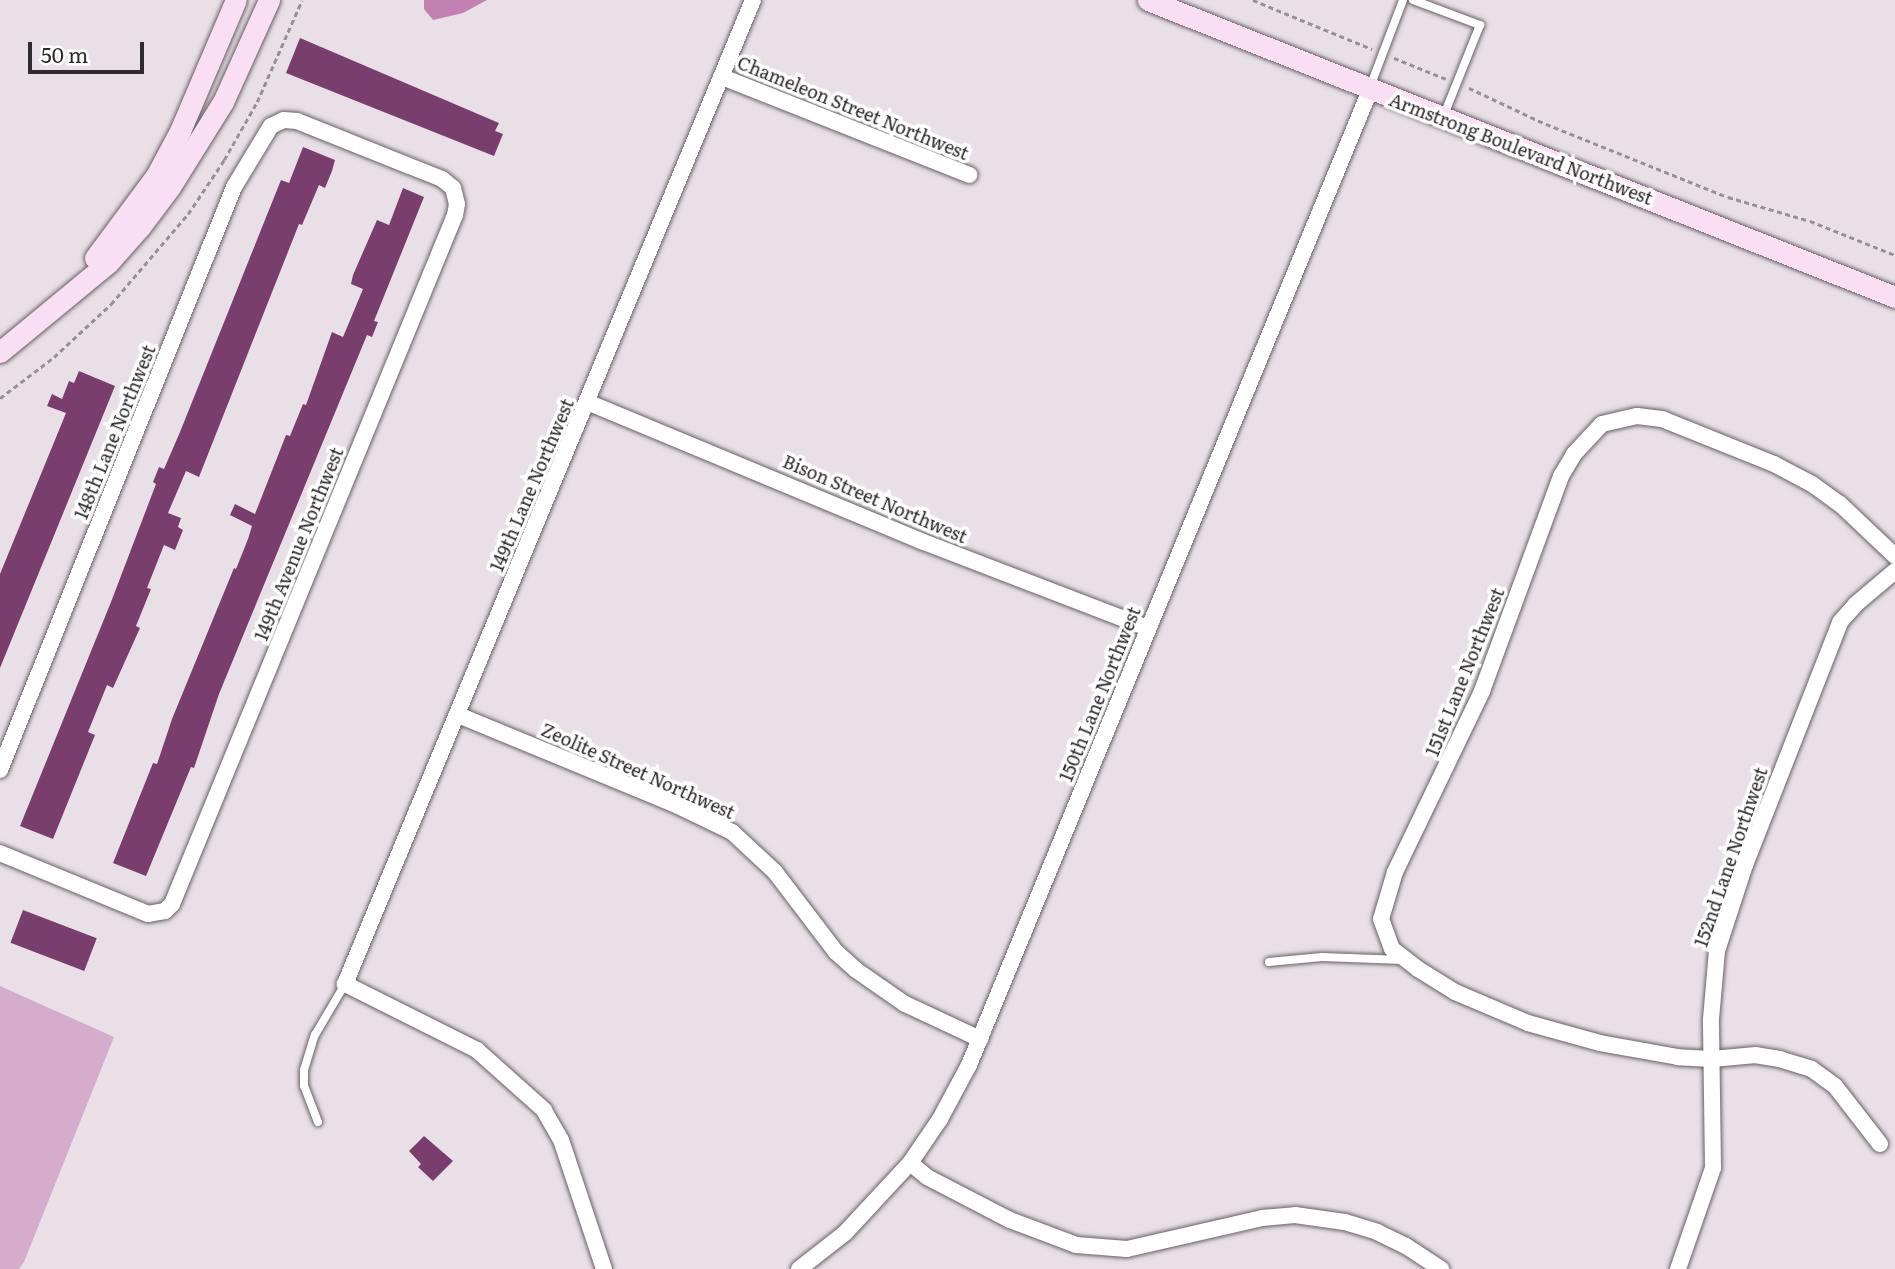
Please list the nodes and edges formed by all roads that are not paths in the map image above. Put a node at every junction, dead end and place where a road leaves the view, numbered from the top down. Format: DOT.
graph roads {
  1 [pos="236,0"];
  2 [pos="269,0"];
  3 [pos="753,0"];
  4 [pos="1148,0"];
  5 [pos="1404,0"];
  6 [pos="1413,0"];
  7 [pos="722,77"];
  8 [pos="1370,90"];
  9 [pos="1442,118"];
  10 [pos="969,175"];
  11 [pos="453,188"];
  12 [pos="1895,298"];
  13 [pos="57,306"];
  14 [pos="0,352"];
  15 [pos="587,402"];
  16 [pos="1895,556"];
  17 [pos="1895,571"];
  18 [pos="1148,628"];
  19 [pos="458,715"];
  20 [pos="0,771"];
  21 [pos="0,853"];
  22 [pos="1406,960"];
  23 [pos="1269,962"];
  24 [pos="345,984"];
  25 [pos="980,1039"];
  26 [pos="1712,1059"];
  27 [pos="318,1122"];
  28 [pos="1880,1144"];
  29 [pos="910,1163"];
  30 [pos="604,1269"];
  31 [pos="799,1269"];
  32 [pos="1441,1269"];
  33 [pos="1678,1269"];
  1 -- 13 [label="main road"];
  2 -- 13 [label="main road"];
  3 -- 7 [label="street, 149th Lane Northwest"];
  4 -- 8 [label="main road, Armstrong Boulevard Northwest"];
  5 -- 8 [label="lane"];
  6 -- 9 [label="lane"];
  7 -- 10 [label="street, Chameleon Street Northwest"];
  7 -- 15 [label="street, 149th Lane Northwest"];
  8 -- 9 [label="main road, Armstrong Boulevard Northwest"];
  8 -- 18 [label="street, 150th Lane Northwest"];
  9 -- 12 [label="main road, Armstrong Boulevard Northwest"];
  11 -- 20 [label="street, 148th Lane Northwest"];
  11 -- 21 [label="street, 149th Avenue Northwest"];
  13 -- 14 [label="main road"];
  15 -- 18 [label="street, Bison Street Northwest"];
  15 -- 19 [label="street, 149th Lane Northwest"];
  16 -- 22 [label="street, 151st Lane Northwest"];
  17 -- 26 [label="street, 152nd Lane Northwest"];
  18 -- 25 [label="street, 150th Lane Northwest"];
  19 -- 24 [label="street, 149th Lane Northwest"];
  19 -- 25 [label="street, Zeolite Street Northwest"];
  22 -- 23 [label="lane"];
  22 -- 26 [label="street"];
  24 -- 27 [label="lane"];
  24 -- 30 [label="street"];
  25 -- 29 [label="street, 150th Lane Northwest"];
  26 -- 28 [label="street"];
  26 -- 33 [label="street, 152nd Lane Northwest"];
  29 -- 31 [label="street, 150th Lane Northwest"];
  29 -- 32 [label="street"];
}
